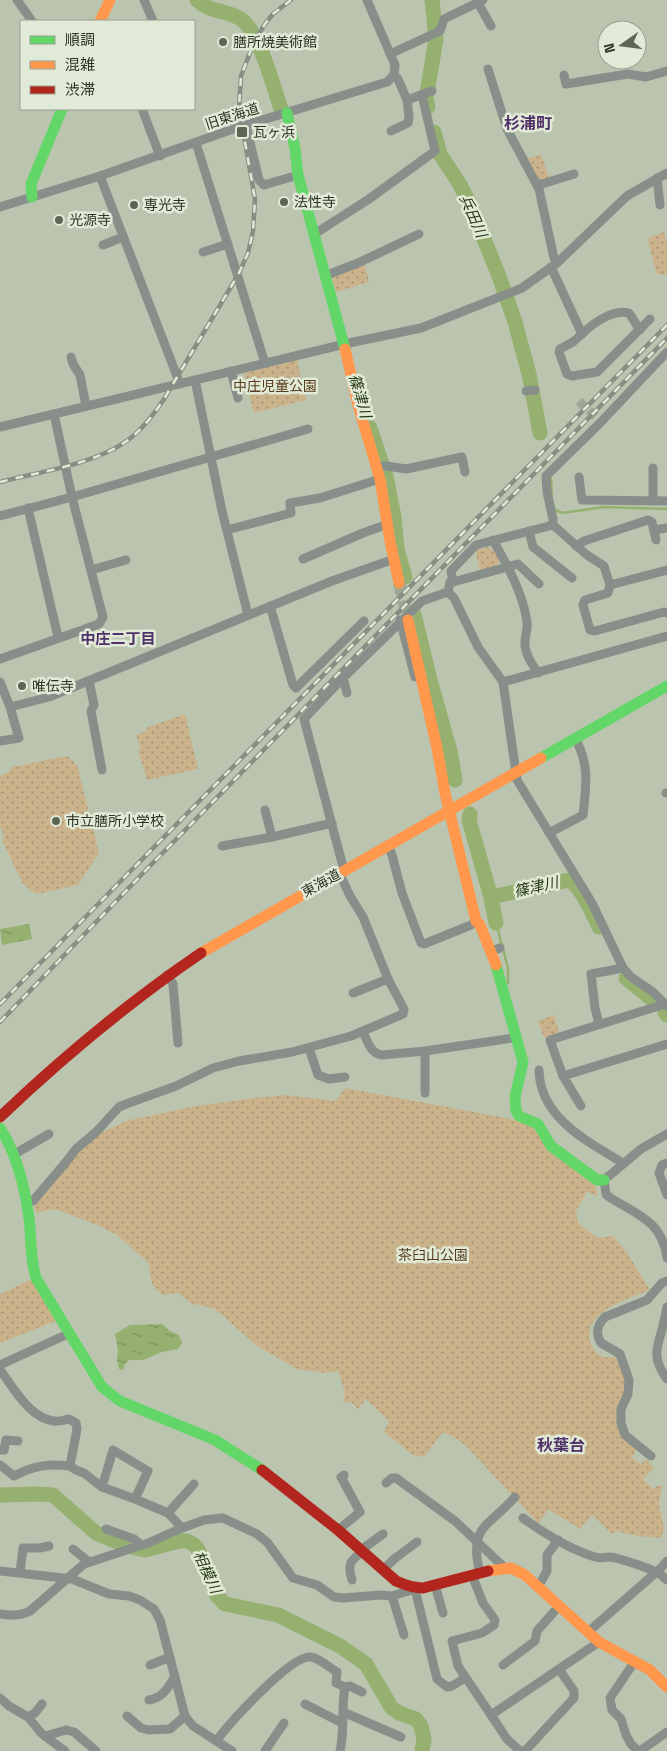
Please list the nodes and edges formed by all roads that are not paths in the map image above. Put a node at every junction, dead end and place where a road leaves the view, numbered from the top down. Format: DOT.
graph roads {
  1 [pos="18,0"];
  2 [pos="110,0"];
  3 [pos="144,0"];
  4 [pos="366,0"];
  5 [pos="481,1"];
  6 [pos="31,20"];
  7 [pos="100,20"];
  8 [pos="153,20"];
  9 [pos="491,26"];
  10 [pos="390,54"];
  11 [pos="488,69"];
  12 [pos="667,71"];
  13 [pos="564,75"];
  14 [pos="394,76"];
  15 [pos="407,100"];
  16 [pos="62,110"];
  17 [pos="142,110"];
  18 [pos="287,113"];
  19 [pos="246,126"];
  20 [pos="391,131"];
  21 [pos="196,143"];
  22 [pos="160,156"];
  23 [pos="667,173"];
  24 [pos="574,174"];
  25 [pos="298,175"];
  26 [pos="100,176"];
  27 [pos="657,178"];
  28 [pos="536,183"];
  29 [pos="32,197"];
  30 [pos="660,205"];
  31 [pos="0,207"];
  32 [pos="316,233"];
  33 [pos="419,234"];
  34 [pos="124,237"];
  35 [pos="228,244"];
  36 [pos="104,245"];
  37 [pos="203,252"];
  38 [pos="554,264"];
  39 [pos="328,275"];
  40 [pos="650,319"];
  41 [pos="640,330"];
  42 [pos="582,334"];
  43 [pos="346,344"];
  44 [pos="667,352"];
  45 [pos="71,357"];
  46 [pos="264,363"];
  47 [pos="231,372"];
  48 [pos="195,380"];
  49 [pos="180,384"];
  50 [pos="238,398"];
  51 [pos="86,406"];
  52 [pos="54,414"];
  53 [pos="0,427"];
  54 [pos="308,429"];
  55 [pos="210,458"];
  56 [pos="381,466"];
  57 [pos="652,468"];
  58 [pos="465,472"];
  59 [pos="579,477"];
  60 [pos="380,479"];
  61 [pos="72,497"];
  62 [pos="653,501"];
  63 [pos="667,501"];
  64 [pos="28,508"];
  65 [pos="0,516"];
  66 [pos="388,524"];
  67 [pos="553,525"];
  68 [pos="667,528"];
  69 [pos="227,530"];
  70 [pos="654,530"];
  71 [pos="529,531"];
  72 [pos="493,540"];
  73 [pos="656,540"];
  74 [pos="576,546"];
  75 [pos="395,554"];
  76 [pos="303,559"];
  77 [pos="126,560"];
  78 [pos="508,567"];
  79 [pos="91,570"];
  80 [pos="667,570"];
  81 [pos="572,578"];
  82 [pos="453,582"];
  83 [pos="399,583"];
  84 [pos="539,584"];
  85 [pos="610,585"];
  86 [pos="448,592"];
  87 [pos="270,606"];
  88 [pos="667,613"];
  89 [pos="248,615"];
  90 [pos="403,620"];
  91 [pos="364,621"];
  92 [pos="667,636"];
  93 [pos="58,638"];
  94 [pos="0,659"];
  95 [pos="538,673"];
  96 [pos="343,678"];
  97 [pos="89,681"];
  98 [pos="0,682"];
  99 [pos="503,682"];
  100 [pos="667,686"];
  101 [pos="347,693"];
  102 [pos="10,707"];
  103 [pos="575,738"];
  104 [pos="0,741"];
  105 [pos="102,770"];
  106 [pos="515,773"];
  107 [pos="265,810"];
  108 [pos="449,810"];
  109 [pos="332,823"];
  110 [pos="549,833"];
  111 [pos="272,837"];
  112 [pos="388,845"];
  113 [pos="222,846"];
  114 [pos="342,871"];
  115 [pos="476,921"];
  116 [pos="622,968"];
  117 [pos="168,975"];
  118 [pos="388,979"];
  119 [pos="353,993"];
  120 [pos="666,1005"];
  121 [pos="599,1024"];
  122 [pos="363,1032"];
  123 [pos="517,1039"];
  124 [pos="178,1043"];
  125 [pos="667,1044"];
  126 [pos="309,1048"];
  127 [pos="425,1051"];
  128 [pos="539,1070"];
  129 [pos="345,1076"];
  130 [pos="563,1076"];
  131 [pos="425,1093"];
  132 [pos="581,1106"];
  133 [pos="0,1117"];
  134 [pos="0,1128"];
  135 [pos="49,1134"];
  136 [pos="667,1134"];
  137 [pos="13,1155"];
  138 [pos="624,1162"];
  139 [pos="667,1162"];
  140 [pos="604,1180"];
  141 [pos="667,1195"];
  142 [pos="26,1203"];
  143 [pos="665,1241"];
  144 [pos="667,1258"];
  145 [pos="667,1281"];
  146 [pos="667,1307"];
  147 [pos="666,1322"];
  148 [pos="70,1333"];
  149 [pos="0,1365"];
  150 [pos="0,1370"];
  151 [pos="667,1379"];
  152 [pos="18,1441"];
  153 [pos="0,1450"];
  154 [pos="645,1454"];
  155 [pos="0,1464"];
  156 [pos="70,1466"];
  157 [pos="344,1475"];
  158 [pos="194,1484"];
  159 [pos="386,1484"];
  160 [pos="102,1487"];
  161 [pos="515,1497"];
  162 [pos="135,1499"];
  163 [pos="168,1513"];
  164 [pos="523,1518"];
  165 [pos="106,1528"];
  166 [pos="182,1528"];
  167 [pos="338,1530"];
  168 [pos="383,1534"];
  169 [pos="476,1540"];
  170 [pos="558,1540"];
  171 [pos="417,1542"];
  172 [pos="50,1546"];
  173 [pos="140,1546"];
  174 [pos="73,1549"];
  175 [pos="362,1550"];
  176 [pos="667,1561"];
  177 [pos="89,1562"];
  178 [pos="505,1568"];
  179 [pos="383,1570"];
  180 [pos="0,1571"];
  181 [pos="20,1572"];
  182 [pos="657,1572"];
  183 [pos="476,1574"];
  184 [pos="66,1579"];
  185 [pos="352,1580"];
  186 [pos="667,1580"];
  187 [pos="435,1585"];
  188 [pos="538,1587"];
  189 [pos="415,1589"];
  190 [pos="392,1596"];
  191 [pos="558,1606"];
  192 [pos="0,1614"];
  193 [pos="443,1614"];
  194 [pos="588,1632"];
  195 [pos="404,1635"];
  196 [pos="599,1642"];
  197 [pos="170,1657"];
  198 [pos="635,1661"];
  199 [pos="150,1665"];
  200 [pos="503,1665"];
  201 [pos="558,1668"];
  202 [pos="175,1676"];
  203 [pos="465,1678"];
  204 [pos="345,1687"];
  205 [pos="667,1687"];
  206 [pos="362,1692"];
  207 [pos="0,1698"];
  208 [pos="149,1700"];
  209 [pos="42,1704"];
  210 [pos="305,1704"];
  211 [pos="343,1712"];
  212 [pos="491,1715"];
  213 [pos="127,1716"];
  214 [pos="185,1716"];
  215 [pos="28,1717"];
  216 [pos="284,1723"];
  217 [pos="342,1723"];
  218 [pos="667,1732"];
  219 [pos="45,1736"];
  220 [pos="401,1737"];
  221 [pos="216,1741"];
  222 [pos="65,1751"];
  223 [pos="96,1751"];
  224 [pos="232,1751"];
  225 [pos="265,1751"];
  226 [pos="340,1751"];
  227 [pos="520,1751"];
  228 [pos="525,1751"];
  229 [pos="639,1751"];
  1 -- 6 [label="street"];
  2 -- 7 [label="main road"];
  3 -- 8 [label="street"];
  4 -- 10 [label="street"];
  5 -- 9 [label="street"];
  5 -- 10 [label="street"];
  10 -- 14 [label="street"];
  11 -- 28 [label="street"];
  12 -- 13 [label="street"];
  14 -- 15 [label="street"];
  14 -- 18 [label="street, 旧東海道"];
  15 -- 20 [label="street"];
  15 -- 32 [label="street"];
  16 -- 29 [label="main road"];
  17 -- 22 [label="street"];
  18 -- 19 [label="street, 旧東海道"];
  18 -- 25 [label="main road"];
  19 -- 21 [label="street, 旧東海道"];
  19 -- 25 [label="street"];
  21 -- 22 [label="street, 旧東海道"];
  21 -- 35 [label="street"];
  22 -- 26 [label="street, 旧東海道"];
  23 -- 27 [label="street"];
  24 -- 28 [label="street"];
  25 -- 32 [label="main road"];
  26 -- 29 [label="street, 旧東海道"];
  26 -- 34 [label="street"];
  27 -- 30 [label="street"];
  27 -- 38 [label="street"];
  28 -- 38 [label="street"];
  29 -- 31 [label="street, 旧東海道"];
  32 -- 39 [label="main road"];
  33 -- 39 [label="street"];
  34 -- 36 [label="street"];
  34 -- 49 [label="street"];
  35 -- 37 [label="street"];
  35 -- 46 [label="street"];
  38 -- 42 [label="street"];
  38 -- 43 [label="street"];
  39 -- 43 [label="main road"];
  40 -- 41 [label="street"];
  41 -- 42 [label="street"];
  41 -- 42 [label="street"];
  43 -- 46 [label="street"];
  43 -- 56 [label="main road"];
  44 -- 67 [label="street"];
  45 -- 51 [label="street"];
  46 -- 47 [label="street"];
  47 -- 48 [label="street"];
  47 -- 50 [label="street"];
  48 -- 49 [label="street"];
  48 -- 55 [label="street"];
  49 -- 51 [label="street"];
  51 -- 52 [label="street"];
  52 -- 53 [label="street"];
  52 -- 61 [label="street"];
  54 -- 55 [label="street"];
  55 -- 61 [label="street"];
  55 -- 69 [label="street"];
  56 -- 58 [label="street"];
  56 -- 60 [label="main road"];
  57 -- 62 [label="street"];
  59 -- 62 [label="street"];
  60 -- 66 [label="main road"];
  60 -- 69 [label="street"];
  61 -- 64 [label="street"];
  61 -- 79 [label="street"];
  62 -- 63 [label="street"];
  64 -- 65 [label="street"];
  64 -- 93 [label="street"];
  66 -- 75 [label="main road"];
  66 -- 76 [label="street"];
  67 -- 71 [label="street"];
  67 -- 74 [label="street"];
  68 -- 70 [label="street"];
  69 -- 89 [label="street"];
  70 -- 73 [label="street"];
  70 -- 74 [label="street"];
  71 -- 72 [label="street"];
  71 -- 81 [label="street"];
  72 -- 78 [label="street"];
  72 -- 82 [label="street"];
  74 -- 85 [label="street"];
  75 -- 83 [label="main road"];
  75 -- 87 [label="street"];
  77 -- 79 [label="street"];
  78 -- 82 [label="street"];
  78 -- 84 [label="street"];
  78 -- 95 [label="street"];
  79 -- 93 [label="street"];
  80 -- 85 [label="street"];
  82 -- 86 [label="street"];
  85 -- 88 [label="street"];
  86 -- 90 [label="street"];
  86 -- 99 [label="street"];
  87 -- 89 [label="street"];
  87 -- 91 [label="street"];
  89 -- 97 [label="street"];
  90 -- 96 [label="street"];
  90 -- 108 [label="main road"];
  92 -- 95 [label="street"];
  93 -- 94 [label="street"];
  95 -- 99 [label="street"];
  96 -- 101 [label="street"];
  96 -- 109 [label="street"];
  97 -- 102 [label="street"];
  97 -- 105 [label="street"];
  98 -- 102 [label="street"];
  99 -- 106 [label="street"];
  100 -- 103 [label="main road, 東海道"];
  102 -- 104 [label="street"];
  103 -- 106 [label="main road, 東海道"];
  103 -- 110 [label="street"];
  106 -- 108 [label="main road, 東海道"];
  106 -- 110 [label="street"];
  107 -- 111 [label="street"];
  108 -- 112 [label="main road, 東海道"];
  108 -- 115 [label="main road"];
  109 -- 111 [label="street"];
  109 -- 114 [label="street"];
  110 -- 116 [label="street"];
  111 -- 113 [label="street"];
  112 -- 114 [label="main road, 東海道"];
  112 -- 115 [label="street"];
  114 -- 117 [label="main road, 東海道"];
  114 -- 118 [label="street"];
  115 -- 123 [label="main road"];
  116 -- 120 [label="street"];
  116 -- 121 [label="street"];
  117 -- 124 [label="street"];
  117 -- 133 [label="main road, 東海道"];
  118 -- 119 [label="street"];
  118 -- 122 [label="street"];
  120 -- 121 [label="street"];
  121 -- 130 [label="street"];
  122 -- 126 [label="street"];
  122 -- 127 [label="street"];
  123 -- 127 [label="street"];
  123 -- 140 [label="main road"];
  125 -- 130 [label="street"];
  126 -- 129 [label="street"];
  126 -- 142 [label="street"];
  127 -- 131 [label="street"];
  128 -- 138 [label="street"];
  130 -- 132 [label="street"];
  134 -- 137 [label="main road"];
  135 -- 137 [label="street"];
  136 -- 138 [label="street"];
  137 -- 142 [label="main road"];
  138 -- 140 [label="street"];
  139 -- 141 [label="street"];
  140 -- 143 [label="street"];
  142 -- 148 [label="main road"];
  143 -- 144 [label="street"];
  145 -- 154 [label="street"];
  146 -- 147 [label="street"];
  147 -- 151 [label="street"];
  148 -- 149 [label="street"];
  148 -- 167 [label="main road"];
  150 -- 156 [label="street"];
  152 -- 153 [label="street"];
  155 -- 156 [label="street"];
  156 -- 160 [label="street"];
  157 -- 167 [label="street"];
  158 -- 163 [label="street"];
  159 -- 169 [label="street"];
  160 -- 162 [label="street"];
  160 -- 162 [label="street"];
  161 -- 169 [label="street"];
  162 -- 163 [label="street"];
  163 -- 166 [label="street"];
  164 -- 170 [label="street"];
  165 -- 173 [label="street"];
  166 -- 173 [label="street"];
  166 -- 190 [label="street"];
  167 -- 175 [label="main road"];
  168 -- 175 [label="street"];
  169 -- 178 [label="street"];
  169 -- 183 [label="street"];
  170 -- 182 [label="street"];
  170 -- 188 [label="street"];
  171 -- 179 [label="street"];
  172 -- 181 [label="street"];
  173 -- 177 [label="street"];
  174 -- 177 [label="street"];
  175 -- 179 [label="main road"];
  175 -- 185 [label="street"];
  176 -- 182 [label="street"];
  177 -- 184 [label="street"];
  178 -- 183 [label="main road"];
  178 -- 188 [label="main road"];
  179 -- 189 [label="main road"];
  180 -- 181 [label="street"];
  181 -- 184 [label="street"];
  182 -- 186 [label="street"];
  182 -- 194 [label="street"];
  183 -- 187 [label="main road"];
  183 -- 203 [label="street"];
  184 -- 192 [label="street"];
  184 -- 197 [label="street"];
  187 -- 189 [label="main road"];
  187 -- 193 [label="street"];
  188 -- 191 [label="main road"];
  189 -- 190 [label="street"];
  189 -- 203 [label="street"];
  190 -- 195 [label="street"];
  191 -- 194 [label="main road"];
  191 -- 200 [label="street"];
  194 -- 196 [label="main road"];
  196 -- 198 [label="main road"];
  196 -- 201 [label="street"];
  197 -- 199 [label="street"];
  197 -- 202 [label="street"];
  198 -- 205 [label="main road"];
  198 -- 229 [label="street"];
  201 -- 212 [label="street"];
  201 -- 228 [label="street"];
  202 -- 208 [label="street"];
  202 -- 214 [label="street"];
  203 -- 212 [label="street"];
  204 -- 206 [label="street"];
  204 -- 211 [label="street"];
  204 -- 221 [label="street"];
  207 -- 215 [label="street"];
  209 -- 215 [label="street"];
  210 -- 217 [label="street"];
  211 -- 217 [label="street"];
  211 -- 220 [label="street"];
  212 -- 227 [label="street"];
  213 -- 214 [label="street"];
  214 -- 221 [label="street"];
  215 -- 219 [label="street"];
  216 -- 225 [label="street"];
  217 -- 226 [label="street"];
  218 -- 229 [label="street"];
  219 -- 222 [label="street"];
  219 -- 223 [label="street"];
  221 -- 224 [label="street"];
}
